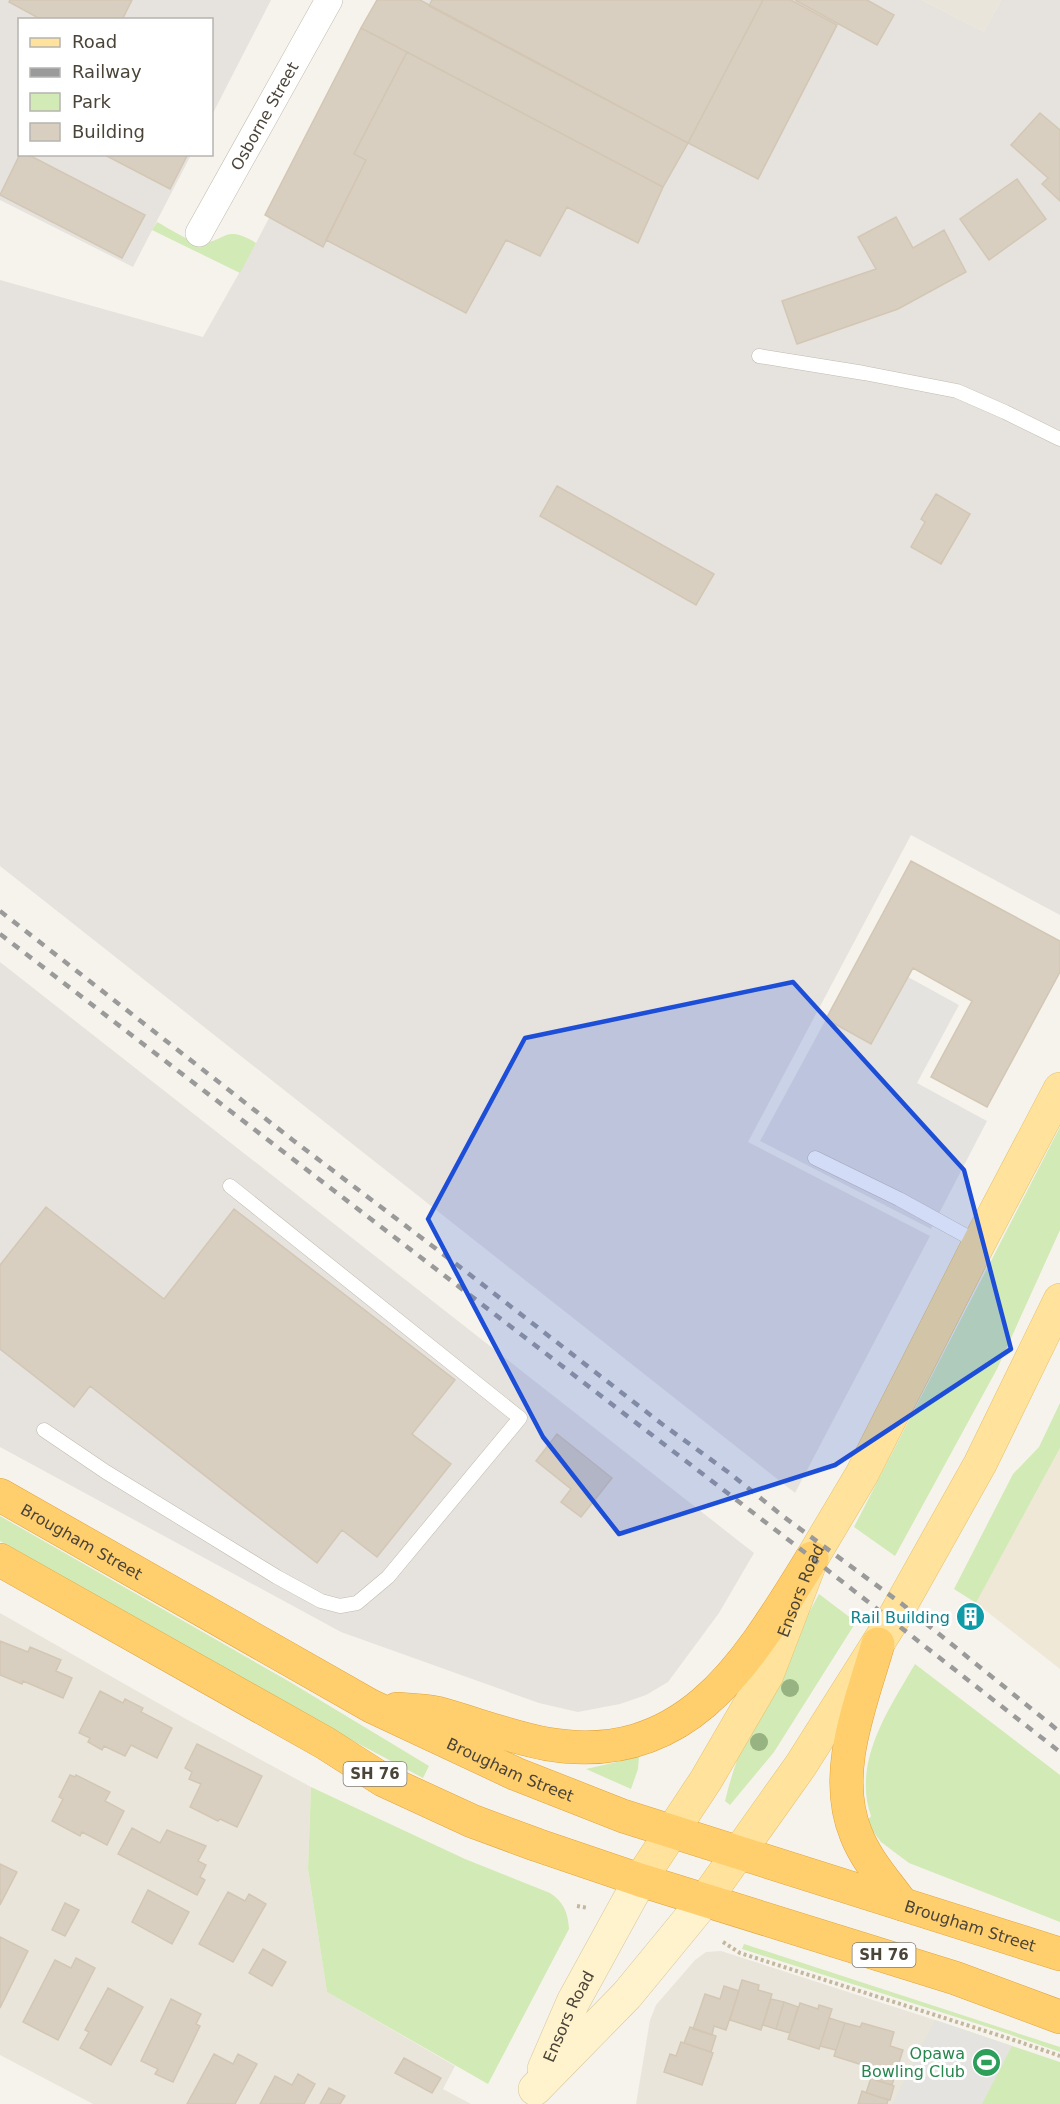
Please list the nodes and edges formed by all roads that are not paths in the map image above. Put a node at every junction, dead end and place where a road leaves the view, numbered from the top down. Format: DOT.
graph roads {
  1 [pos="329,0"];
  2 [pos="199,233"];
  3 [pos="759,356"];
  4 [pos="1060,439"];
  5 [pos="1060,1089"];
  6 [pos="815,1158"];
  7 [pos="230,1186"];
  8 [pos="979,1243"];
  9 [pos="1060,1300"];
  10 [pos="44,1430"];
  11 [pos="0,1495"];
  12 [pos="812,1558"];
  13 [pos="0,1560"];
  14 [pos="878,1644"];
  15 [pos="371,1706"];
  16 [pos="670,1832"];
  17 [pos="738,1854"];
  18 [pos="640,1880"];
  19 [pos="705,1900"];
  20 [pos="902,1904"];
  21 [pos="1060,1954"];
  22 [pos="1060,2017"];
  23 [pos="532,2096"];
  1 -- 2 [label="street, Osborne Street"];
  3 -- 4 [label="lane"];
  5 -- 8 [label="main road, Ensors Road"];
  6 -- 8 [label="lane"];
  7 -- 10 [label="lane"];
  8 -- 12 [label="main road, Ensors Road"];
  9 -- 14 [label="main road, Ensors Road"];
  11 -- 15 [label="highway, Brougham Street"];
  12 -- 15 [label="highway"];
  12 -- 16 [label="main road, Ensors Road"];
  13 -- 18 [label="highway, SH 76"];
  14 -- 17 [label="main road, Ensors Road"];
  14 -- 20 [label="highway"];
  15 -- 16 [label="highway, Brougham Street"];
  16 -- 17 [label="highway, Brougham Street"];
  16 -- 18 [label="main road, Ensors Road"];
  17 -- 19 [label="main road, Ensors Road"];
  17 -- 20 [label="highway, Brougham Street"];
  18 -- 19 [label="highway, SH 76"];
  18 -- 23 [label="street, Ensors Road"];
  19 -- 22 [label="highway, SH 76"];
  19 -- 23 [label="street, Ensors Road"];
  20 -- 21 [label="highway, Brougham Street"];
}
